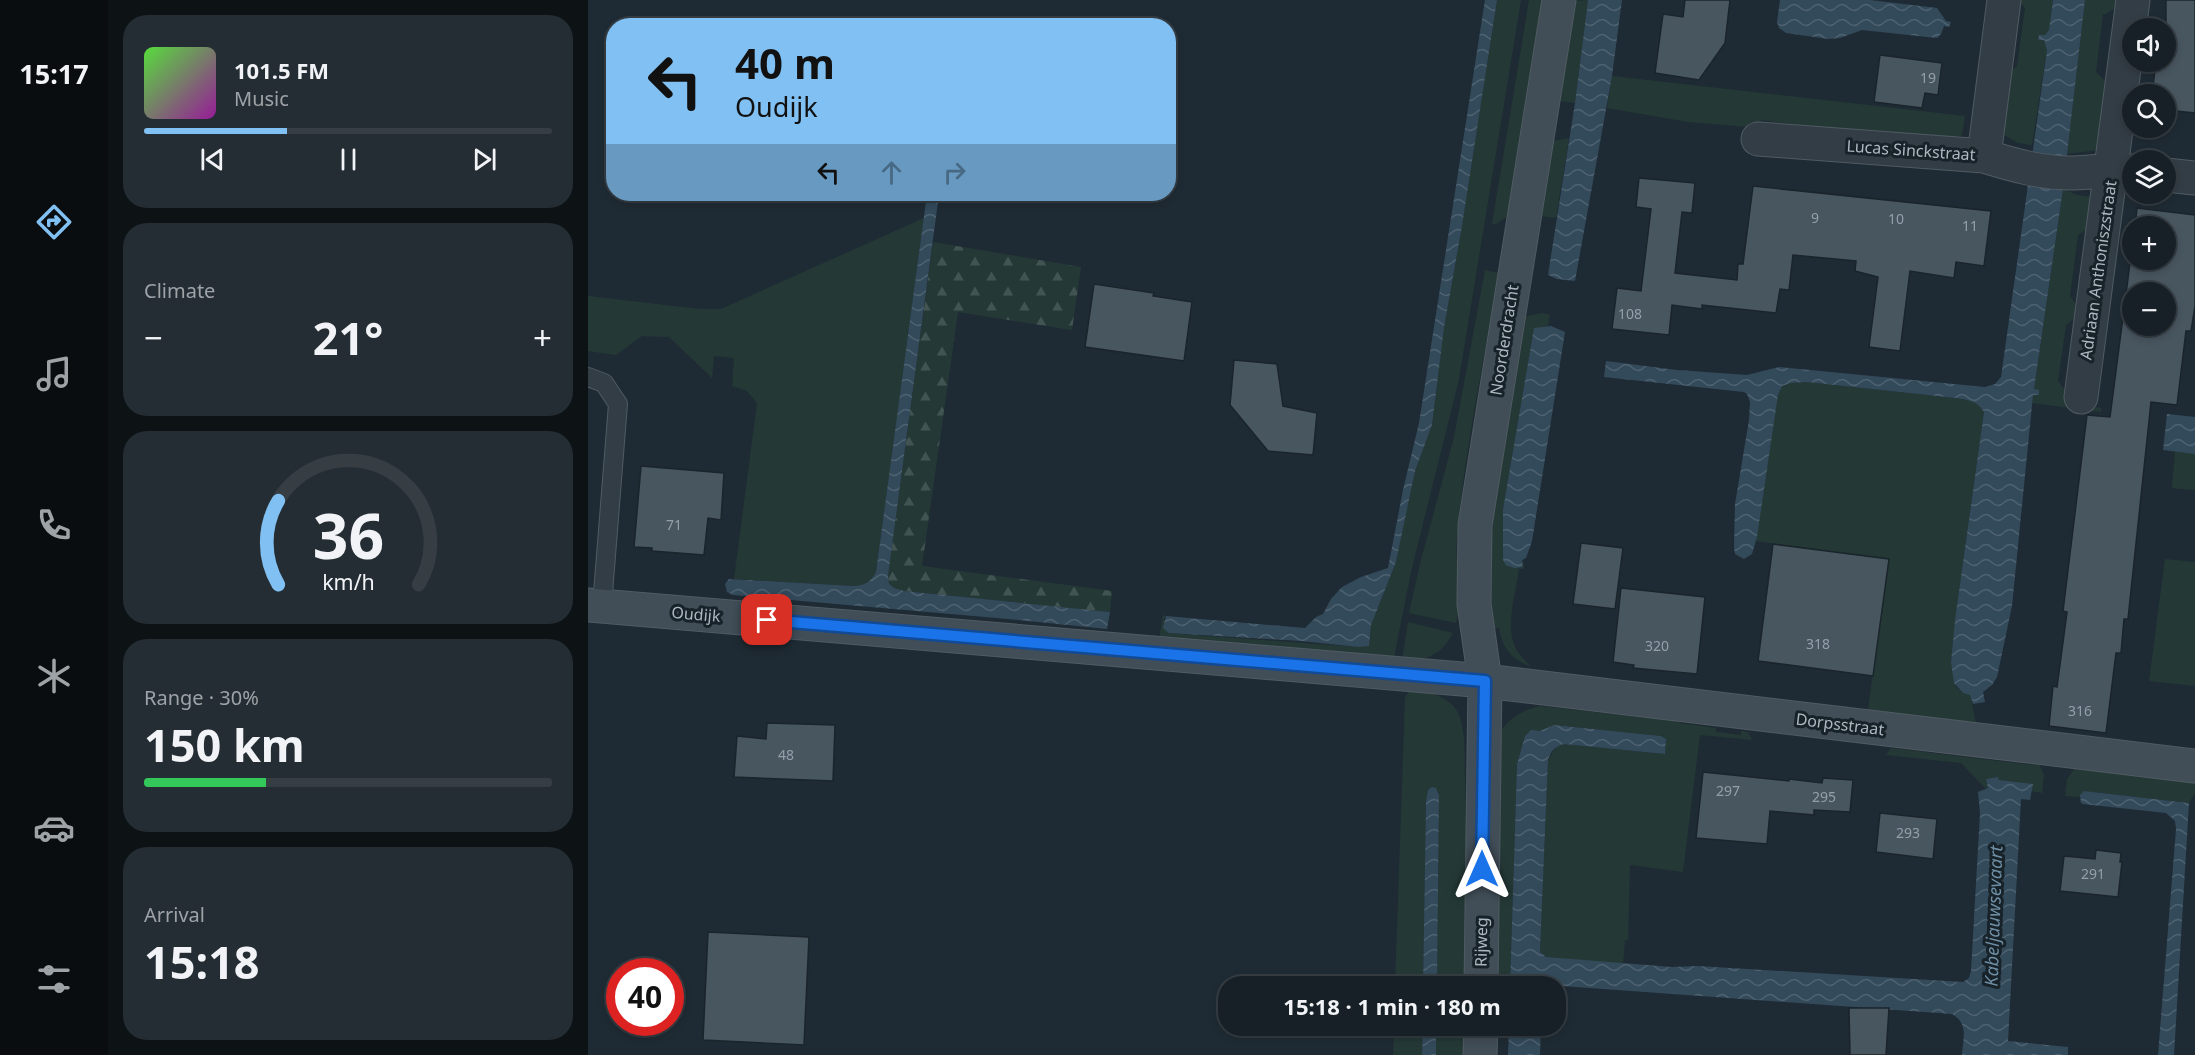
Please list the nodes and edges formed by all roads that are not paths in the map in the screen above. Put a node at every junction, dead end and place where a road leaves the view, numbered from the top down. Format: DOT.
graph roads {
  1 [pos="1559,0"];
  2 [pos="2004,0"];
  3 [pos="2133,0"];
  4 [pos="1758,139"];
  5 [pos="2123,150"];
  6 [pos="1984,156"];
  7 [pos="2122,170"];
  8 [pos="2176,176"];
  9 [pos="2195,178"];
  10 [pos="588,377"];
  11 [pos="2081,397"];
  12 [pos="595,605"];
  13 [pos="1485,681"];
  14 [pos="2195,766"];
  15 [pos="1481,976"];
  16 [pos="1481,1036"];
  17 [pos="1480,1055"];
  1 -- 13 [label="street, Noorderdracht"];
  2 -- 6 [label="street"];
  3 -- 5 [label="street, Adriaan Anthoniszstraat"];
  4 -- 6 [label="street, Lucas Sinckstraat"];
  6 -- 7 [label="street, Lucas Sinckstraat"];
  7 -- 11 [label="street, Adriaan Anthoniszstraat"];
  8 -- 9 [label="street"];
  10 -- 12 [label="lane"];
  12 -- 13 [label="street, Oudijk"];
  13 -- 14 [label="street, Dorpsstraat"];
  13 -- 15 [label="street, Rijweg"];
  16 -- 17 [label="street"];
}
